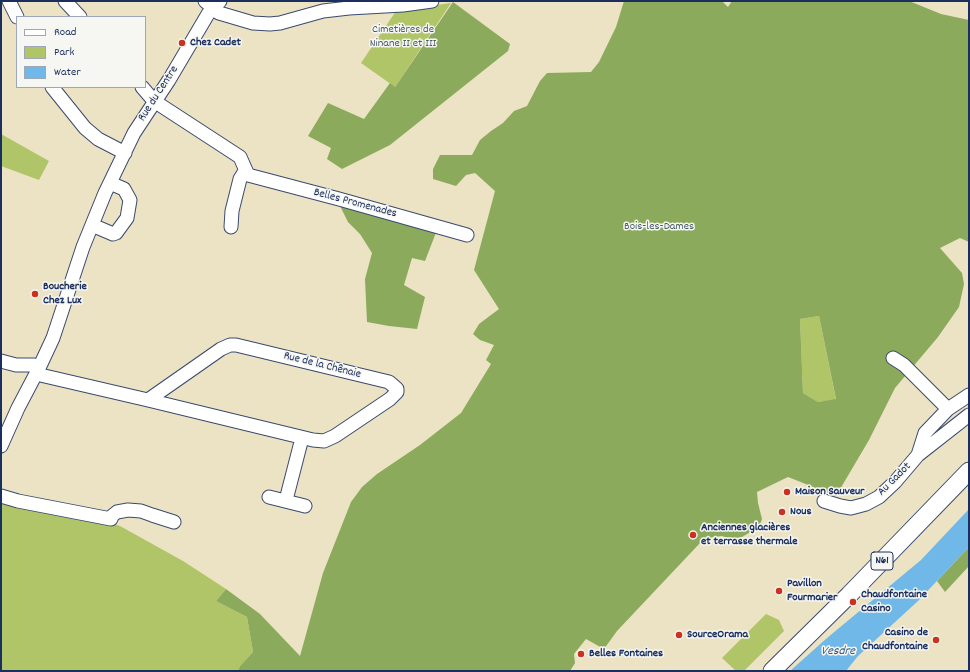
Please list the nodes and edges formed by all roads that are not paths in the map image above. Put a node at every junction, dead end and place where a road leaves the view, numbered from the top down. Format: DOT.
graph roads {
  1 [pos="9,1"];
  2 [pos="65,1"];
  3 [pos="432,1"];
  4 [pos="212,3"];
  5 [pos="16,16"];
  6 [pos="79,16"];
  7 [pos="53,88"];
  8 [pos="143,88"];
  9 [pos="154,101"];
  10 [pos="125,153"];
  11 [pos="245,171"];
  12 [pos="110,183"];
  13 [pos="92,225"];
  14 [pos="231,227"];
  15 [pos="467,235"];
  16 [pos="893,358"];
  17 [pos="1,361"];
  18 [pos="38,371"];
  19 [pos="969,395"];
  20 [pos="148,400"];
  21 [pos="948,409"];
  22 [pos="969,415"];
  23 [pos="302,438"];
  24 [pos="1,446"];
  25 [pos="918,456"];
  26 [pos="969,471"];
  27 [pos="1,496"];
  28 [pos="269,497"];
  29 [pos="286,500"];
  30 [pos="824,500"];
  31 [pos="305,506"];
  32 [pos="174,522"];
  33 [pos="772,671"];
  1 -- 5 [label="street"];
  2 -- 6 [label="street"];
  3 -- 4 [label="street"];
  4 -- 9 [label="street, Rue du Centre"];
  7 -- 10 [label="street"];
  8 -- 9 [label="street"];
  9 -- 10 [label="street, Rue du Centre"];
  9 -- 11 [label="street"];
  10 -- 12 [label="street, Rue du Centre"];
  11 -- 14 [label="street"];
  11 -- 15 [label="street, Belles Promenades"];
  12 -- 13 [label="street, Rue du Centre"];
  12 -- 13 [label="street"];
  13 -- 18 [label="street, Rue du Centre"];
  16 -- 21 [label="street"];
  17 -- 18 [label="street, Rue de la Chênaie"];
  18 -- 20 [label="street, Rue de la Chênaie"];
  18 -- 24 [label="street, Rue du Centre"];
  19 -- 21 [label="street, Au Gadot"];
  20 -- 23 [label="street, Rue de la Chênaie"];
  20 -- 23 [label="street, Rue de la Chênaie"];
  21 -- 25 [label="street, Au Gadot"];
  22 -- 25 [label="street, Au Gadot"];
  23 -- 29 [label="street"];
  25 -- 30 [label="street, Au Gadot"];
  26 -- 33 [label="main road, N61"];
  27 -- 32 [label="street"];
  28 -- 29 [label="street"];
  29 -- 31 [label="street"];
}
